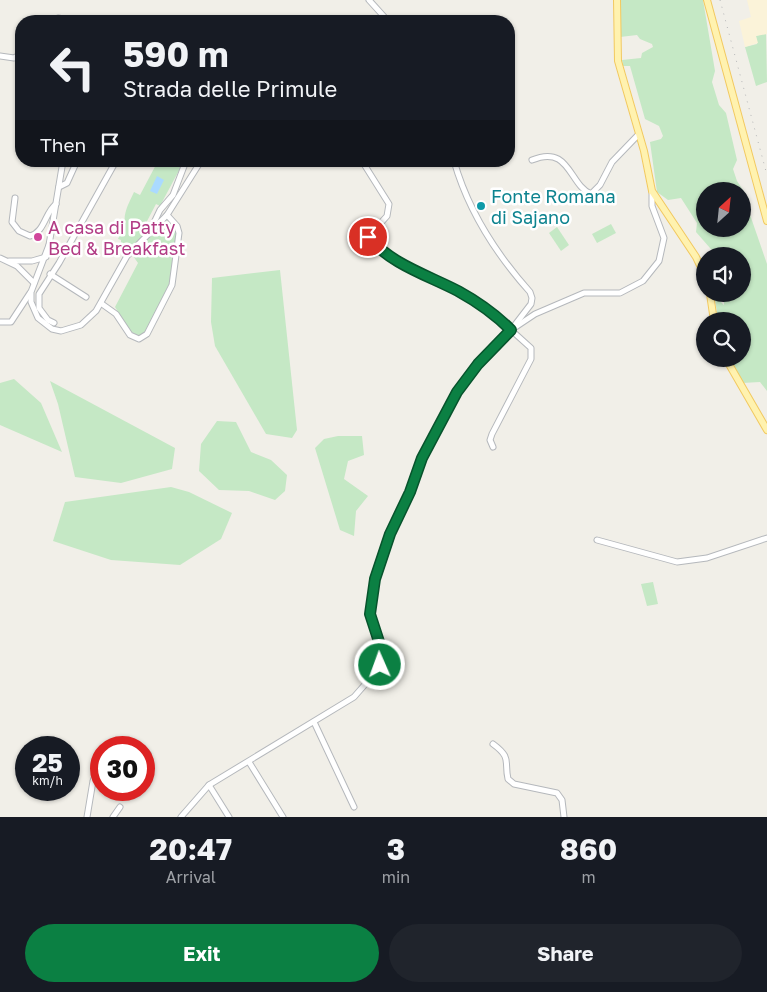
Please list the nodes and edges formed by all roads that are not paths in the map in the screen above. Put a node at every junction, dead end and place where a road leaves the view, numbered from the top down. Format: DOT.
graph roads {
  1 [pos="369,0"];
  2 [pos="617,0"];
  3 [pos="707,0"];
  4 [pos="383,15"];
  5 [pos="0,56"];
  6 [pos="15,57"];
  7 [pos="639,134"];
  8 [pos="532,160"];
  9 [pos="61,167"];
  10 [pos="74,167"];
  11 [pos="113,167"];
  12 [pos="184,167"];
  13 [pos="197,167"];
  14 [pos="366,167"];
  15 [pos="456,167"];
  16 [pos="59,187"];
  17 [pos="652,191"];
  18 [pos="15,198"];
  19 [pos="56,204"];
  20 [pos="167,215"];
  21 [pos="767,221"];
  22 [pos="149,233"];
  23 [pos="49,244"];
  24 [pos="65,253"];
  25 [pos="46,257"];
  26 [pos="696,257"];
  27 [pos="3,259"];
  28 [pos="50,274"];
  29 [pos="34,283"];
  30 [pos="31,292"];
  31 [pos="86,297"];
  32 [pos="102,304"];
  33 [pos="0,322"];
  34 [pos="54,323"];
  35 [pos="511,330"];
  36 [pos="731,367"];
  37 [pos="767,430"];
  38 [pos="493,447"];
  39 [pos="767,538"];
  40 [pos="597,540"];
  41 [pos="314,722"];
  42 [pos="493,744"];
  43 [pos="249,762"];
  44 [pos="209,786"];
  45 [pos="90,801"];
  46 [pos="120,807"];
  47 [pos="354,807"];
  48 [pos="87,817"];
  49 [pos="113,817"];
  50 [pos="181,817"];
  51 [pos="229,817"];
  52 [pos="283,817"];
  53 [pos="564,817"];
  1 -- 4 [label="street"];
  2 -- 7 [label="main road"];
  3 -- 21 [label="main road"];
  5 -- 6 [label="street"];
  7 -- 8 [label="street"];
  7 -- 17 [label="main road"];
  9 -- 16 [label="street"];
  10 -- 16 [label="street"];
  11 -- 24 [label="street"];
  12 -- 22 [label="street"];
  13 -- 20 [label="street"];
  14 -- 35 [label="street"];
  15 -- 35 [label="street"];
  16 -- 19 [label="street"];
  17 -- 26 [label="main road"];
  17 -- 35 [label="street"];
  18 -- 19 [label="street"];
  19 -- 23 [label="street"];
  20 -- 22 [label="street"];
  20 -- 32 [label="street"];
  22 -- 32 [label="street"];
  23 -- 24 [label="street"];
  23 -- 25 [label="street"];
  24 -- 28 [label="street"];
  25 -- 27 [label="street"];
  25 -- 29 [label="street"];
  27 -- 29 [label="street"];
  28 -- 31 [label="street"];
  28 -- 34 [label="street"];
  29 -- 30 [label="street"];
  30 -- 32 [label="street"];
  30 -- 33 [label="street"];
  35 -- 38 [label="street"];
  35 -- 41 [label="street"];
  36 -- 37 [label="main road"];
  39 -- 40 [label="street"];
  41 -- 43 [label="street"];
  41 -- 47 [label="street"];
  42 -- 53 [label="street"];
  43 -- 44 [label="street"];
  43 -- 52 [label="street"];
  44 -- 50 [label="street"];
  44 -- 51 [label="street"];
  45 -- 48 [label="street"];
  46 -- 49 [label="street"];
}
